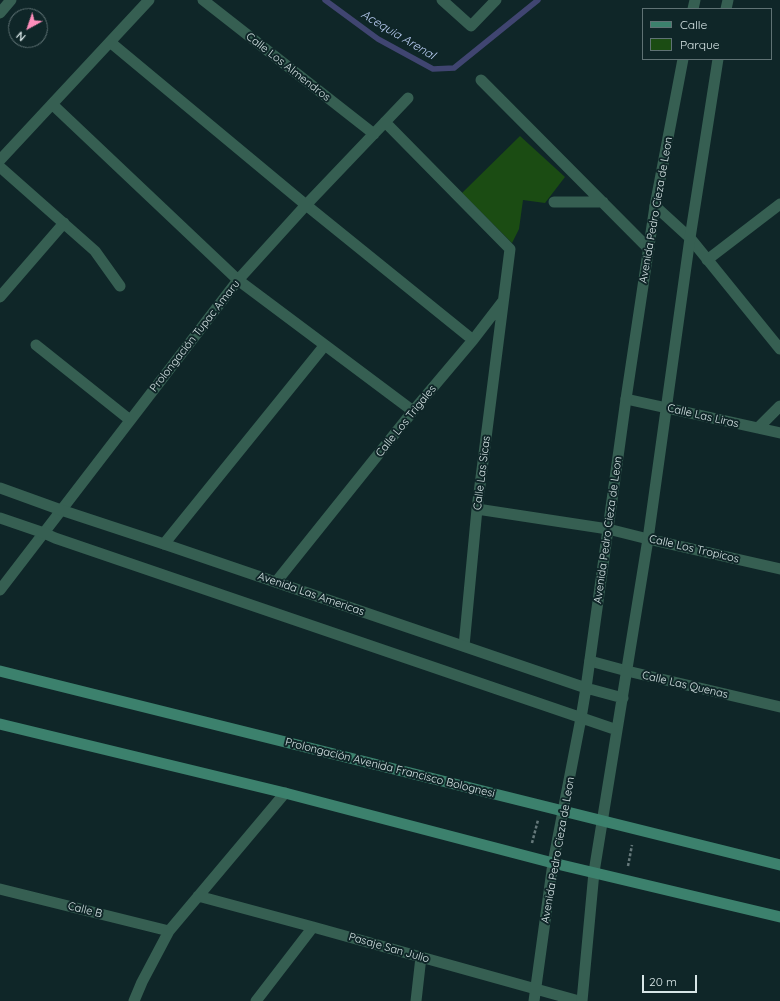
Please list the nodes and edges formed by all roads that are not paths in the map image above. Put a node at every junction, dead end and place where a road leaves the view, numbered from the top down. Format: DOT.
graph roads {
  1 [pos="11,0"];
  2 [pos="149,0"];
  3 [pos="203,0"];
  4 [pos="442,0"];
  5 [pos="496,0"];
  6 [pos="0,13"];
  7 [pos="110,42"];
  8 [pos="683,60"];
  9 [pos="718,60"];
  10 [pos="481,80"];
  11 [pos="408,98"];
  12 [pos="52,104"];
  13 [pos="385,122"];
  14 [pos="374,134"];
  15 [pos="0,160"];
  16 [pos="0,167"];
  17 [pos="554,202"];
  18 [pos="603,202"];
  19 [pos="780,204"];
  20 [pos="306,205"];
  21 [pos="655,206"];
  22 [pos="64,223"];
  23 [pos="690,238"];
  24 [pos="648,250"];
  25 [pos="707,260"];
  26 [pos="238,280"];
  27 [pos="120,286"];
  28 [pos="0,297"];
  29 [pos="503,301"];
  30 [pos="473,340"];
  31 [pos="36,345"];
  32 [pos="325,345"];
  33 [pos="780,349"];
  34 [pos="626,399"];
  35 [pos="780,406"];
  36 [pos="666,408"];
  37 [pos="413,411"];
  38 [pos="130,420"];
  39 [pos="758,428"];
  40 [pos="780,434"];
  41 [pos="0,488"];
  42 [pos="477,508"];
  43 [pos="61,510"];
  44 [pos="0,518"];
  45 [pos="608,529"];
  46 [pos="44,533"];
  47 [pos="648,539"];
  48 [pos="164,544"];
  49 [pos="780,569"];
  50 [pos="276,582"];
  51 [pos="0,590"];
  52 [pos="464,646"];
  53 [pos="590,661"];
  54 [pos="0,671"];
  55 [pos="627,672"];
  56 [pos="586,688"];
  57 [pos="622,698"];
  58 [pos="780,707"];
  59 [pos="581,718"];
  60 [pos="0,724"];
  61 [pos="617,730"];
  62 [pos="284,793"];
  63 [pos="564,812"];
  64 [pos="602,822"];
  65 [pos="553,863"];
  66 [pos="780,865"];
  67 [pos="594,872"];
  68 [pos="0,889"];
  69 [pos="198,896"];
  70 [pos="780,918"];
  71 [pos="314,927"];
  72 [pos="170,931"];
  73 [pos="420,957"];
  74 [pos="142,982"];
  75 [pos="536,989"];
  76 [pos="134,1001"];
  77 [pos="140,1001"];
  78 [pos="256,1001"];
  79 [pos="416,1001"];
  80 [pos="534,1001"];
  81 [pos="580,1001"];
  1 -- 6 [label="street"];
  2 -- 7 [label="street"];
  3 -- 14 [label="street, Calle Los Almendros"];
  4 -- 5 [label="street"];
  7 -- 12 [label="street"];
  7 -- 20 [label="street"];
  8 -- 21 [label="street, Avenida Pedro Cieza de Leon"];
  9 -- 23 [label="street"];
  10 -- 18 [label="street"];
  11 -- 13 [label="street, Prolongación Tupac Amaru"];
  12 -- 15 [label="street"];
  12 -- 26 [label="street"];
  13 -- 14 [label="street, Prolongación Tupac Amaru"];
  13 -- 29 [label="street"];
  14 -- 20 [label="street, Prolongación Tupac Amaru"];
  16 -- 22 [label="street"];
  17 -- 18 [label="street"];
  18 -- 24 [label="street"];
  19 -- 25 [label="street"];
  20 -- 26 [label="street, Prolongación Tupac Amaru"];
  20 -- 30 [label="street"];
  21 -- 23 [label="street"];
  21 -- 24 [label="street, Avenida Pedro Cieza de Leon"];
  22 -- 27 [label="street"];
  22 -- 28 [label="street"];
  23 -- 25 [label="street"];
  23 -- 36 [label="street"];
  24 -- 34 [label="street, Avenida Pedro Cieza de Leon"];
  25 -- 33 [label="street"];
  26 -- 32 [label="street"];
  26 -- 38 [label="street, Prolongación Tupac Amaru"];
  29 -- 30 [label="street, Calle Los Trigales"];
  29 -- 42 [label="street, Calle Las Sicas"];
  30 -- 37 [label="street, Calle Los Trigales"];
  31 -- 38 [label="street"];
  32 -- 37 [label="street"];
  32 -- 48 [label="street"];
  34 -- 36 [label="street, Calle Las Liras"];
  34 -- 45 [label="street, Avenida Pedro Cieza de Leon"];
  35 -- 39 [label="street"];
  36 -- 39 [label="street, Calle Las Liras"];
  36 -- 47 [label="street"];
  37 -- 50 [label="street, Calle Los Trigales"];
  38 -- 43 [label="street, Prolongación Tupac Amaru"];
  39 -- 40 [label="street, Calle Las Liras"];
  41 -- 43 [label="street, Avenida Las Americas"];
  42 -- 45 [label="street, Calle Los Tropicos"];
  42 -- 52 [label="street, Calle Las Sicas"];
  43 -- 46 [label="street, Prolongación Tupac Amaru"];
  43 -- 48 [label="street, Avenida Las Americas"];
  44 -- 46 [label="street"];
  45 -- 47 [label="street, Calle Los Tropicos"];
  45 -- 53 [label="street, Avenida Pedro Cieza de Leon"];
  46 -- 51 [label="street, Prolongación Tupac Amaru"];
  46 -- 59 [label="street"];
  47 -- 49 [label="street, Calle Los Tropicos"];
  47 -- 55 [label="street"];
  48 -- 50 [label="street, Avenida Las Americas"];
  50 -- 52 [label="street, Avenida Las Americas"];
  52 -- 56 [label="street, Avenida Las Americas"];
  53 -- 55 [label="street, Calle Las Quenas"];
  53 -- 56 [label="street, Avenida Pedro Cieza de Leon"];
  54 -- 63 [label="main road, Prolongación Avenida Francisco Bolognesi"];
  55 -- 57 [label="street"];
  55 -- 58 [label="street, Calle Las Quenas"];
  56 -- 57 [label="street, Avenida Las Americas"];
  56 -- 59 [label="street, Avenida Pedro Cieza de Leon"];
  57 -- 61 [label="street"];
  59 -- 61 [label="street"];
  59 -- 63 [label="street, Avenida Pedro Cieza de Leon"];
  60 -- 62 [label="main road"];
  61 -- 64 [label="street"];
  62 -- 65 [label="main road"];
  62 -- 69 [label="street"];
  63 -- 64 [label="main road, Prolongación Avenida Francisco Bolognesi"];
  63 -- 65 [label="street, Avenida Pedro Cieza de Leon"];
  64 -- 66 [label="main road, Prolongación Avenida Francisco Bolognesi"];
  64 -- 67 [label="street"];
  65 -- 67 [label="main road"];
  65 -- 75 [label="street, Avenida Pedro Cieza de Leon"];
  67 -- 70 [label="main road"];
  67 -- 81 [label="street"];
  68 -- 72 [label="street, Calle B"];
  69 -- 71 [label="street, Pasaje San Julio"];
  69 -- 72 [label="street"];
  71 -- 73 [label="street, Pasaje San Julio"];
  71 -- 78 [label="street"];
  72 -- 74 [label="street"];
  73 -- 75 [label="street, Pasaje San Julio"];
  73 -- 79 [label="street"];
  74 -- 76 [label="street"];
  74 -- 77 [label="street"];
  75 -- 80 [label="street, Avenida Pedro Cieza de Leon"];
  75 -- 81 [label="street, Pasaje San Julio"];
}
